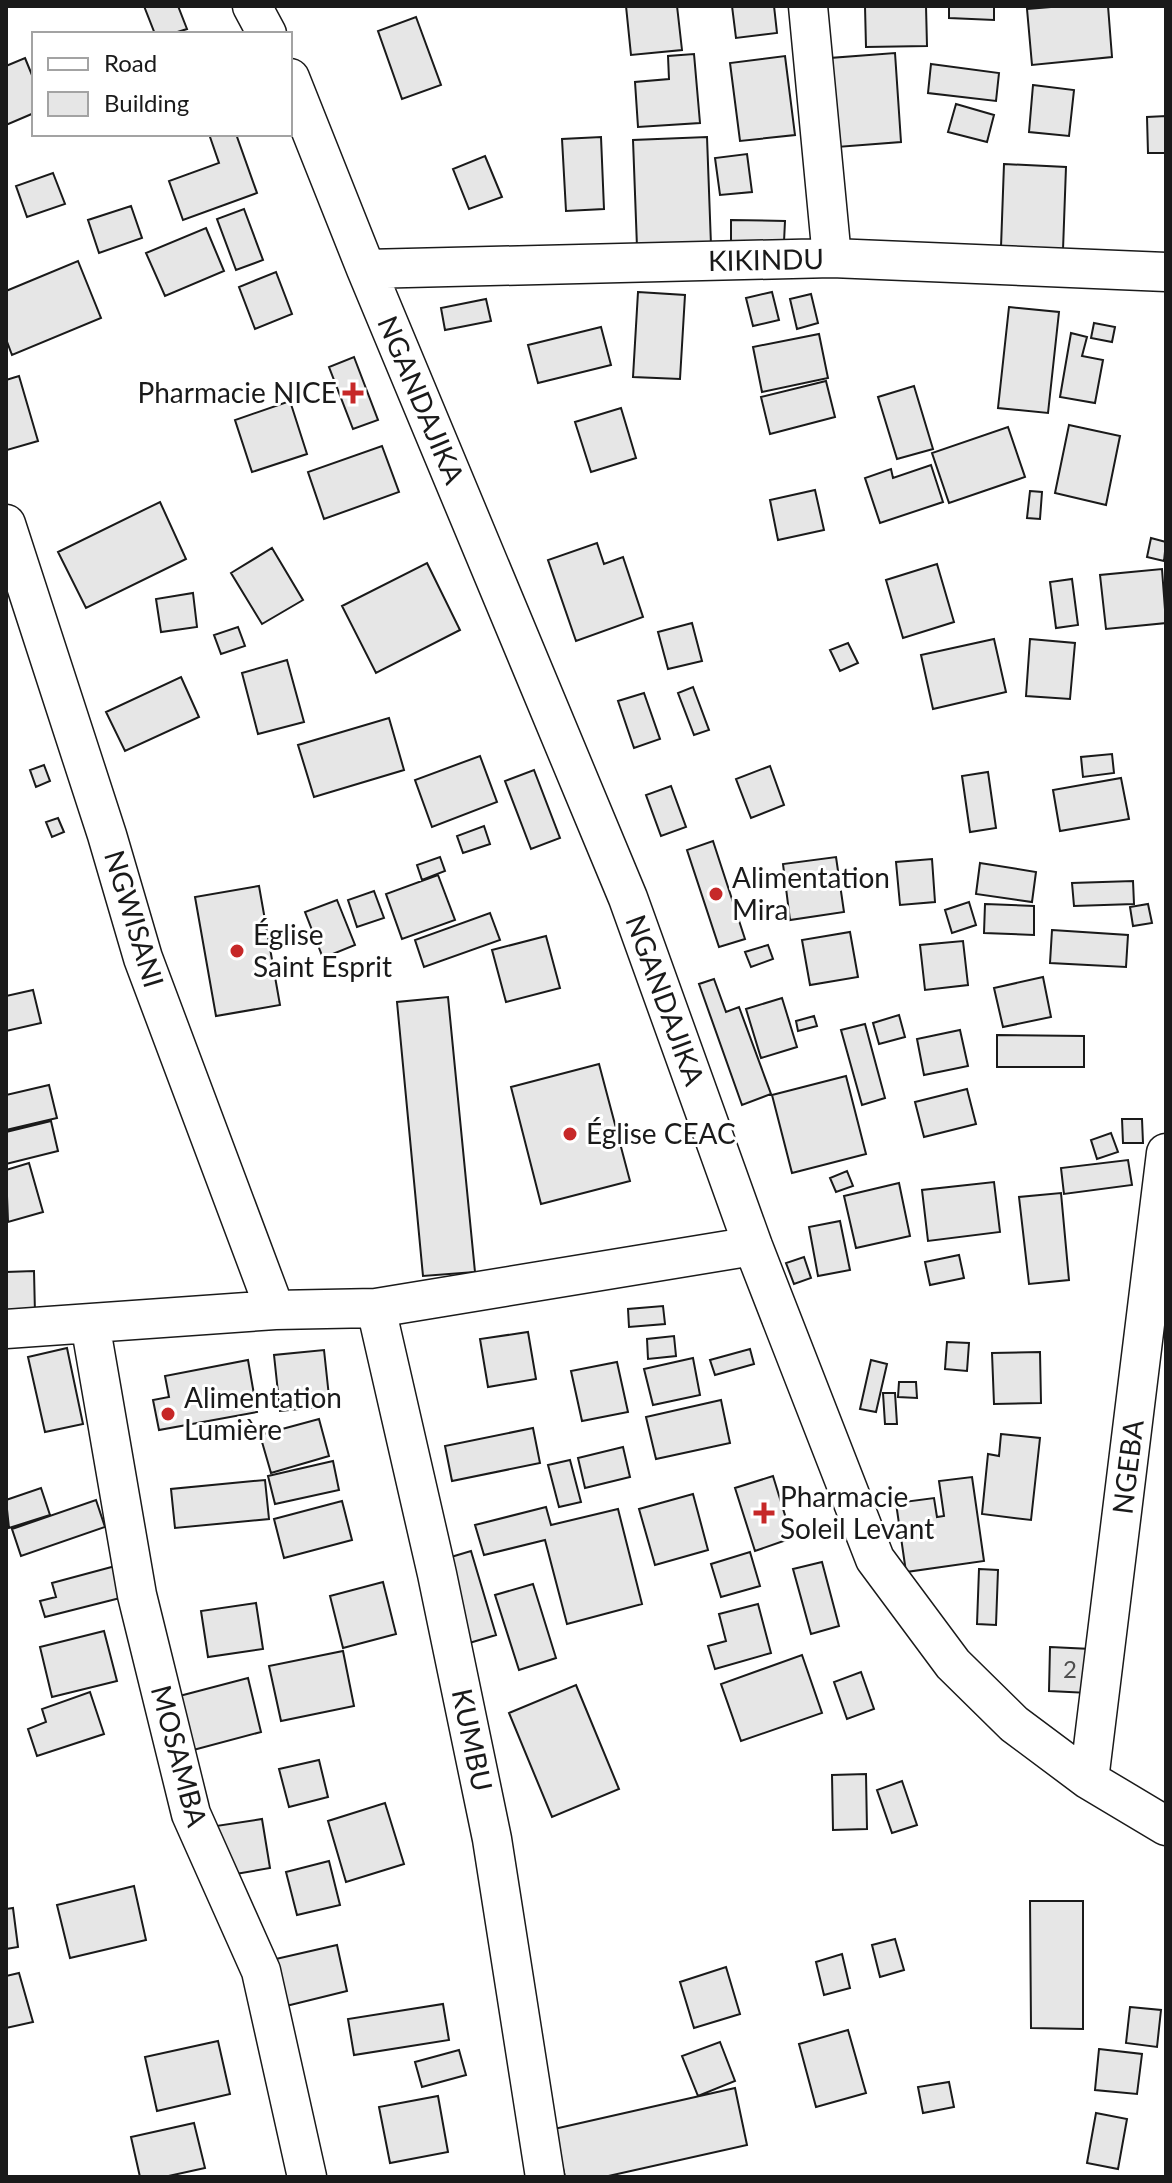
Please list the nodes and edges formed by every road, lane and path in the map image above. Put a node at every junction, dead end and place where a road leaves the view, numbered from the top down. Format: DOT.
graph roads {
  1 [pos="252,6"];
  2 [pos="808,6"];
  3 [pos="266,32"];
  4 [pos="292,83"];
  5 [pos="832,258"];
  6 [pos="366,269"];
  7 [pos="1166,272"];
  8 [pos="6,524"];
  9 [pos="1166,1153"];
  10 [pos="753,1246"];
  11 [pos="1160,1262"];
  12 [pos="376,1308"];
  13 [pos="275,1310"];
  14 [pos="90,1323"];
  15 [pos="6,1329"];
  16 [pos="1089,1780"];
  17 [pos="1166,1826"];
  18 [pos="307,2177"];
  19 [pos="545,2177"];
  1 -- 3 [label="street"];
  2 -- 5 [label="street"];
  4 -- 6 [label="street, NGANDAJIKA"];
  5 -- 6 [label="street, KIKINDU"];
  5 -- 7 [label="street, KIKINDU"];
  6 -- 10 [label="street, NGANDAJIKA"];
  8 -- 13 [label="street, NGWISANI"];
  9 -- 11 [label="street, NGEBA"];
  10 -- 12 [label="street"];
  10 -- 16 [label="street, NGANDAJIKA"];
  11 -- 16 [label="street, NGEBA"];
  12 -- 13 [label="street"];
  12 -- 19 [label="street, KUMBU"];
  13 -- 14 [label="street"];
  14 -- 15 [label="street"];
  14 -- 18 [label="street, MOSAMBA"];
  16 -- 17 [label="street, NGANDAJIKA"];
}
